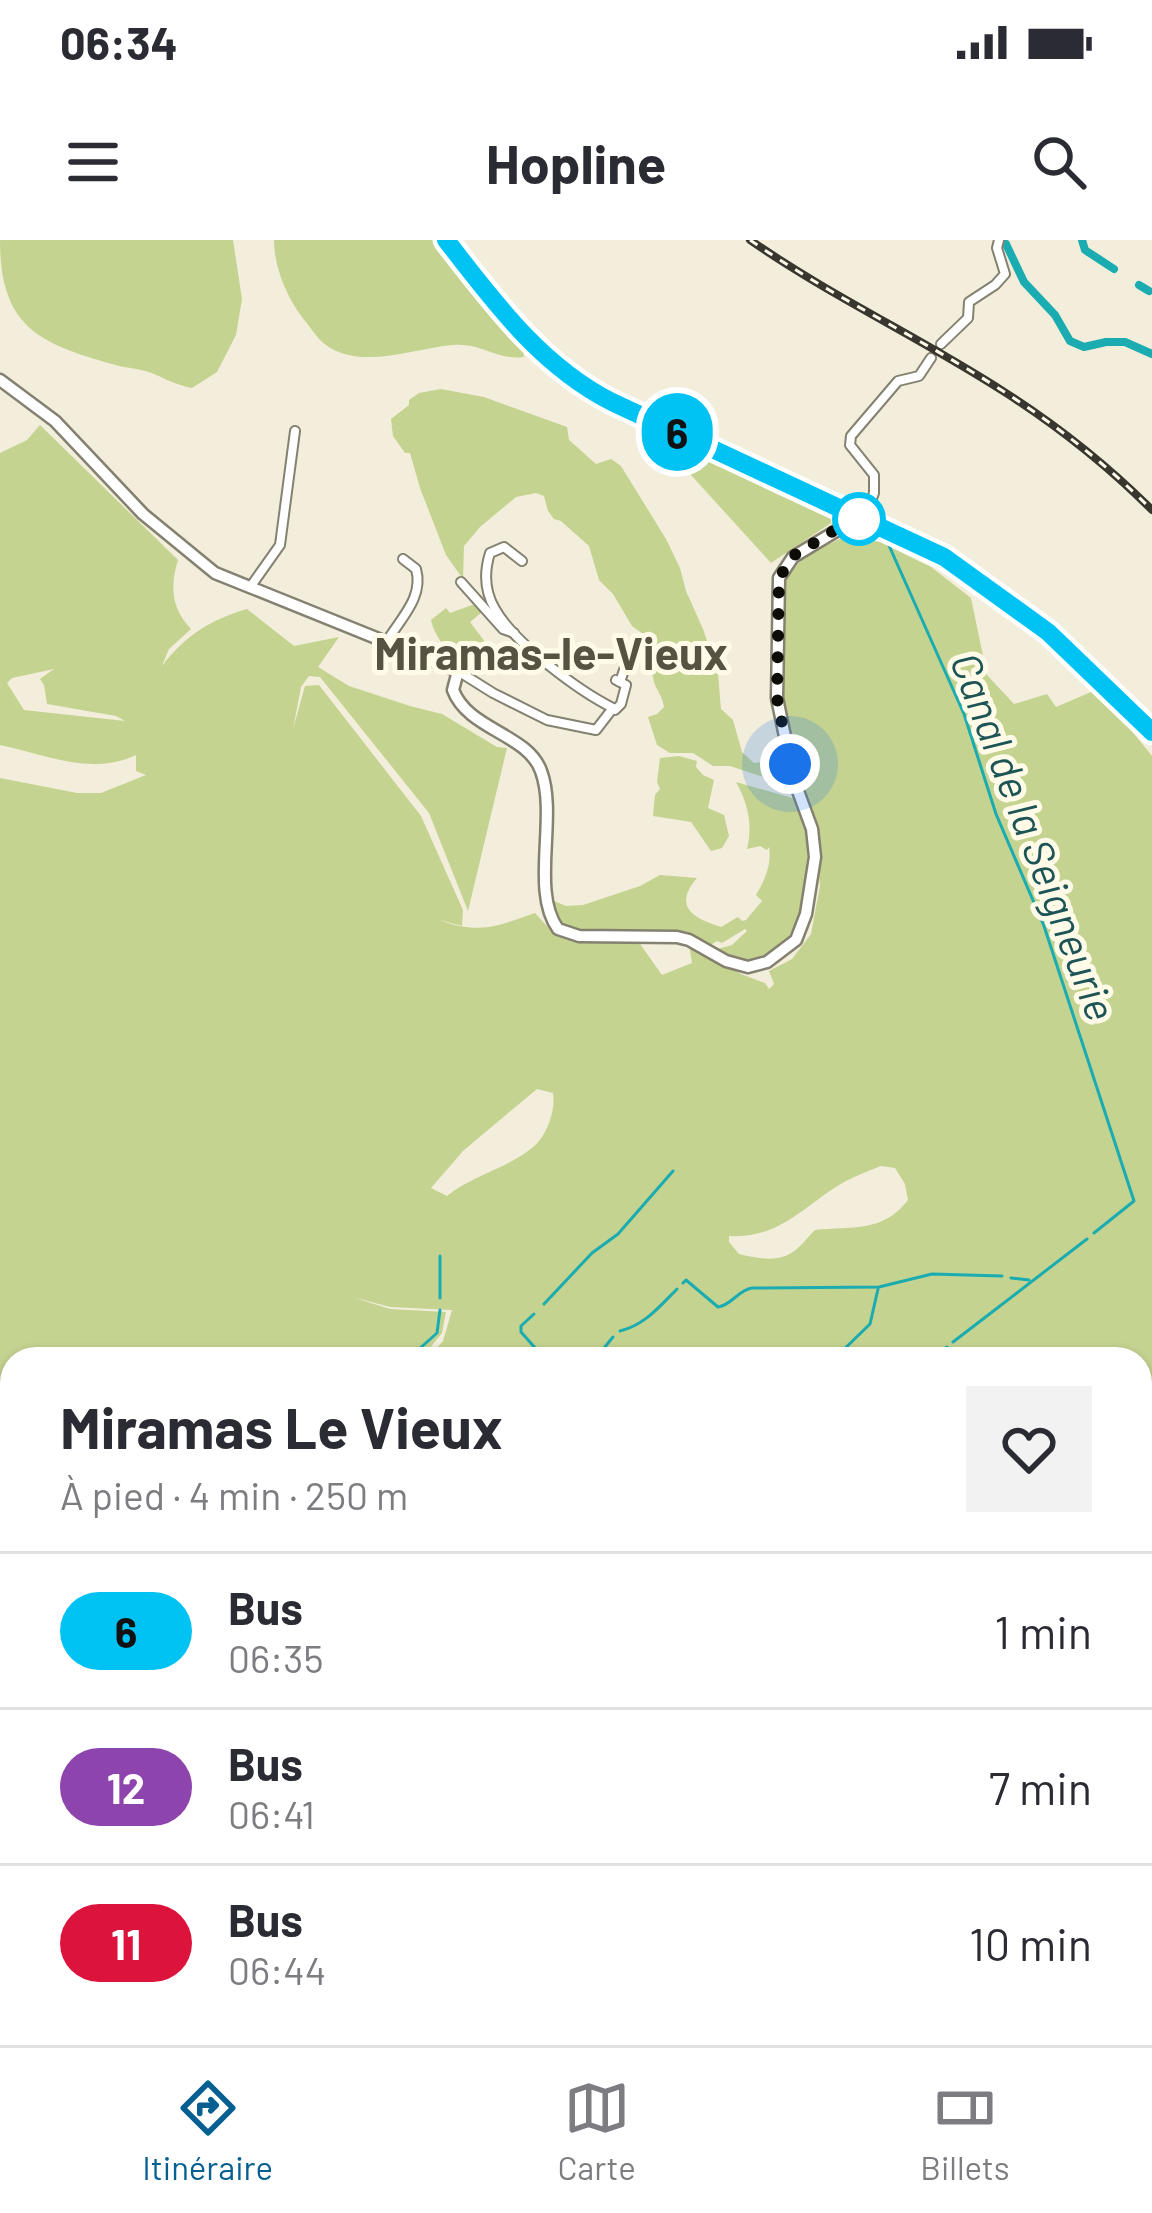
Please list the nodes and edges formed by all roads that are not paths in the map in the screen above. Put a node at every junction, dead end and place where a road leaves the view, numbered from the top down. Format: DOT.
graph roads {
  1 [pos="446,240"];
  2 [pos="999,240"];
  3 [pos="941,344"];
  4 [pos="932,358"];
  5 [pos="0,380"];
  6 [pos="296,431"];
  7 [pos="758,469"];
  8 [pos="860,517"];
  9 [pos="944,557"];
  10 [pos="403,560"];
  11 [pos="522,561"];
  12 [pos="461,583"];
  13 [pos="251,586"];
  14 [pos="516,634"];
  15 [pos="387,641"];
  16 [pos="628,658"];
  17 [pos="458,671"];
  18 [pos="606,720"];
  19 [pos="1152,731"];
  1 -- 7 [label="main road"];
  2 -- 3 [label="street"];
  4 -- 8 [label="street"];
  5 -- 13 [label="street"];
  6 -- 13 [label="street"];
  7 -- 8 [label="main road"];
  7 -- 8 [label="main road"];
  8 -- 9 [label="main road"];
  8 -- 9 [label="main road"];
  8 -- 17 [label="street"];
  9 -- 19 [label="main road"];
  10 -- 15 [label="street"];
  11 -- 14 [label="street"];
  12 -- 14 [label="street"];
  13 -- 15 [label="street"];
  14 -- 18 [label="street"];
  15 -- 17 [label="street"];
  16 -- 18 [label="street"];
  17 -- 18 [label="street"];
}
